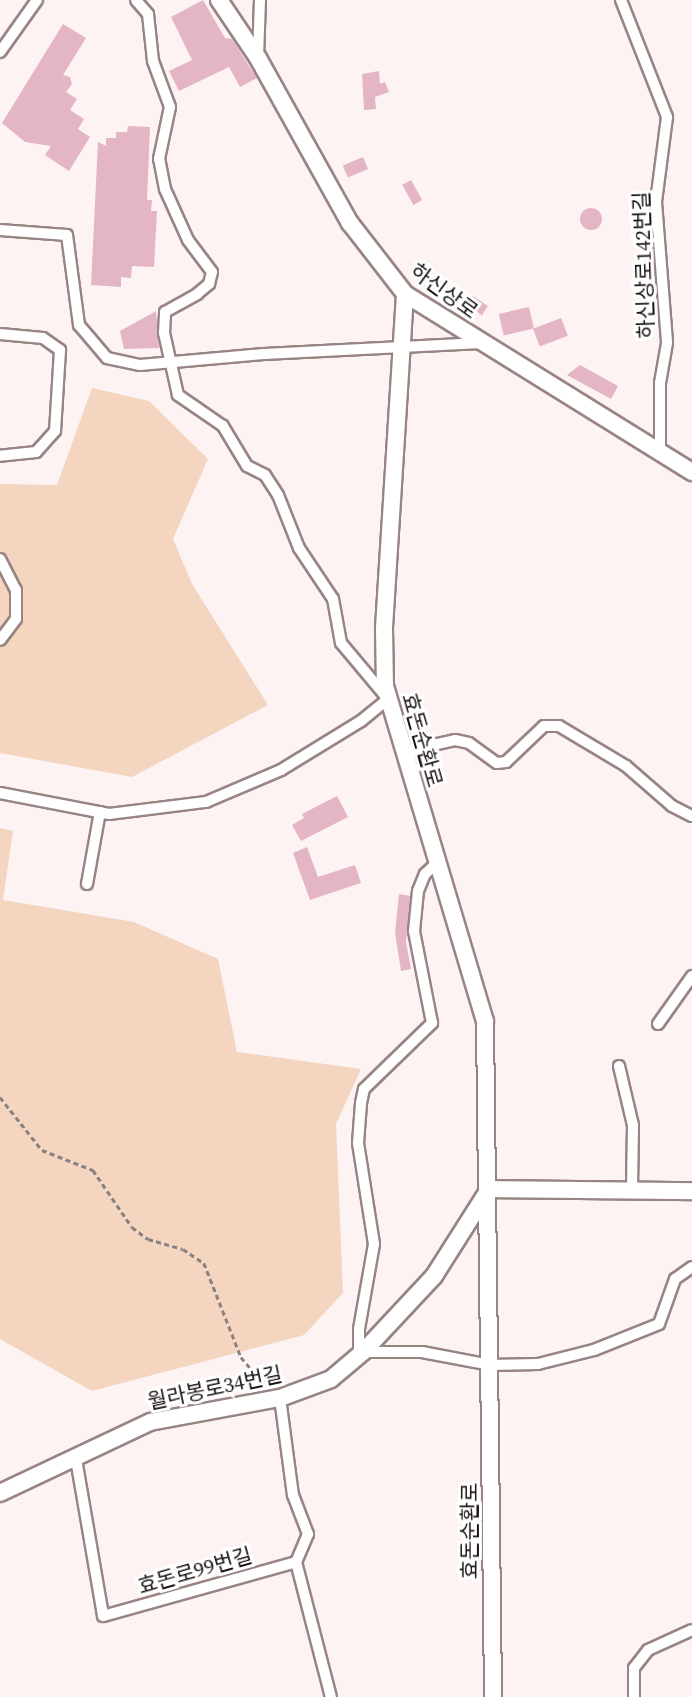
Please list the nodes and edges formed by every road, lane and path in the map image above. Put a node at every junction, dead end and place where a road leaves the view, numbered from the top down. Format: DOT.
graph roads {
  1 [pos="37,0"];
  2 [pos="136,0"];
  3 [pos="219,0"];
  4 [pos="260,0"];
  5 [pos="621,0"];
  6 [pos="0,52"];
  7 [pos="258,58"];
  8 [pos="0,230"];
  9 [pos="405,293"];
  10 [pos="0,334"];
  11 [pos="481,343"];
  12 [pos="402,345"];
  13 [pos="171,362"];
  14 [pos="660,453"];
  15 [pos="0,456"];
  16 [pos="692,472"];
  17 [pos="0,559"];
  18 [pos="0,640"];
  19 [pos="388,699"];
  20 [pos="402,752"];
  21 [pos="0,793"];
  22 [pos="100,812"];
  23 [pos="692,816"];
  24 [pos="438,862"];
  25 [pos="87,884"];
  26 [pos="692,976"];
  27 [pos="658,1024"];
  28 [pos="619,1066"];
  29 [pos="0,1097"];
  30 [pos="489,1189"];
  31 [pos="632,1191"];
  32 [pos="692,1191"];
  33 [pos="692,1267"];
  34 [pos="361,1354"];
  35 [pos="490,1365"];
  36 [pos="285,1396"];
  37 [pos="76,1459"];
  38 [pos="0,1493"];
  39 [pos="296,1562"];
  40 [pos="692,1630"];
  41 [pos="331,1697"];
  42 [pos="493,1697"];
  43 [pos="634,1697"];
  1 -- 6 [label="street"];
  2 -- 13 [label="street"];
  3 -- 7 [label="street, 하신상로"];
  4 -- 7 [label="street"];
  5 -- 14 [label="street, 하신상로142번길"];
  7 -- 9 [label="street, 하신상로"];
  8 -- 13 [label="street"];
  9 -- 11 [label="street, 하신상로"];
  9 -- 12 [label="street, 효돈순환로"];
  10 -- 15 [label="street"];
  11 -- 12 [label="street"];
  11 -- 14 [label="street, 하신상로"];
  12 -- 13 [label="street"];
  12 -- 19 [label="street, 효돈순환로"];
  13 -- 19 [label="street"];
  14 -- 16 [label="street, 하신상로"];
  17 -- 18 [label="street"];
  19 -- 20 [label="street, 효돈순환로"];
  19 -- 22 [label="street"];
  20 -- 23 [label="street"];
  20 -- 24 [label="street, 효돈순환로"];
  21 -- 22 [label="street"];
  22 -- 25 [label="street"];
  24 -- 30 [label="street, 효돈순환로"];
  24 -- 34 [label="street"];
  26 -- 27 [label="street"];
  28 -- 31 [label="street"];
  29 -- 36 [label="path"];
  30 -- 31 [label="street"];
  30 -- 34 [label="street, 월라봉로34번길"];
  30 -- 35 [label="street, 효돈순환로"];
  31 -- 32 [label="street"];
  33 -- 35 [label="street"];
  34 -- 35 [label="street"];
  34 -- 36 [label="street, 월라봉로34번길"];
  35 -- 42 [label="street, 효돈순환로"];
  36 -- 37 [label="street, 월라봉로34번길"];
  36 -- 39 [label="street"];
  37 -- 38 [label="street, 월라봉로34번길"];
  37 -- 39 [label="street, 효돈로99번길"];
  39 -- 41 [label="street"];
  40 -- 43 [label="street"];
}
